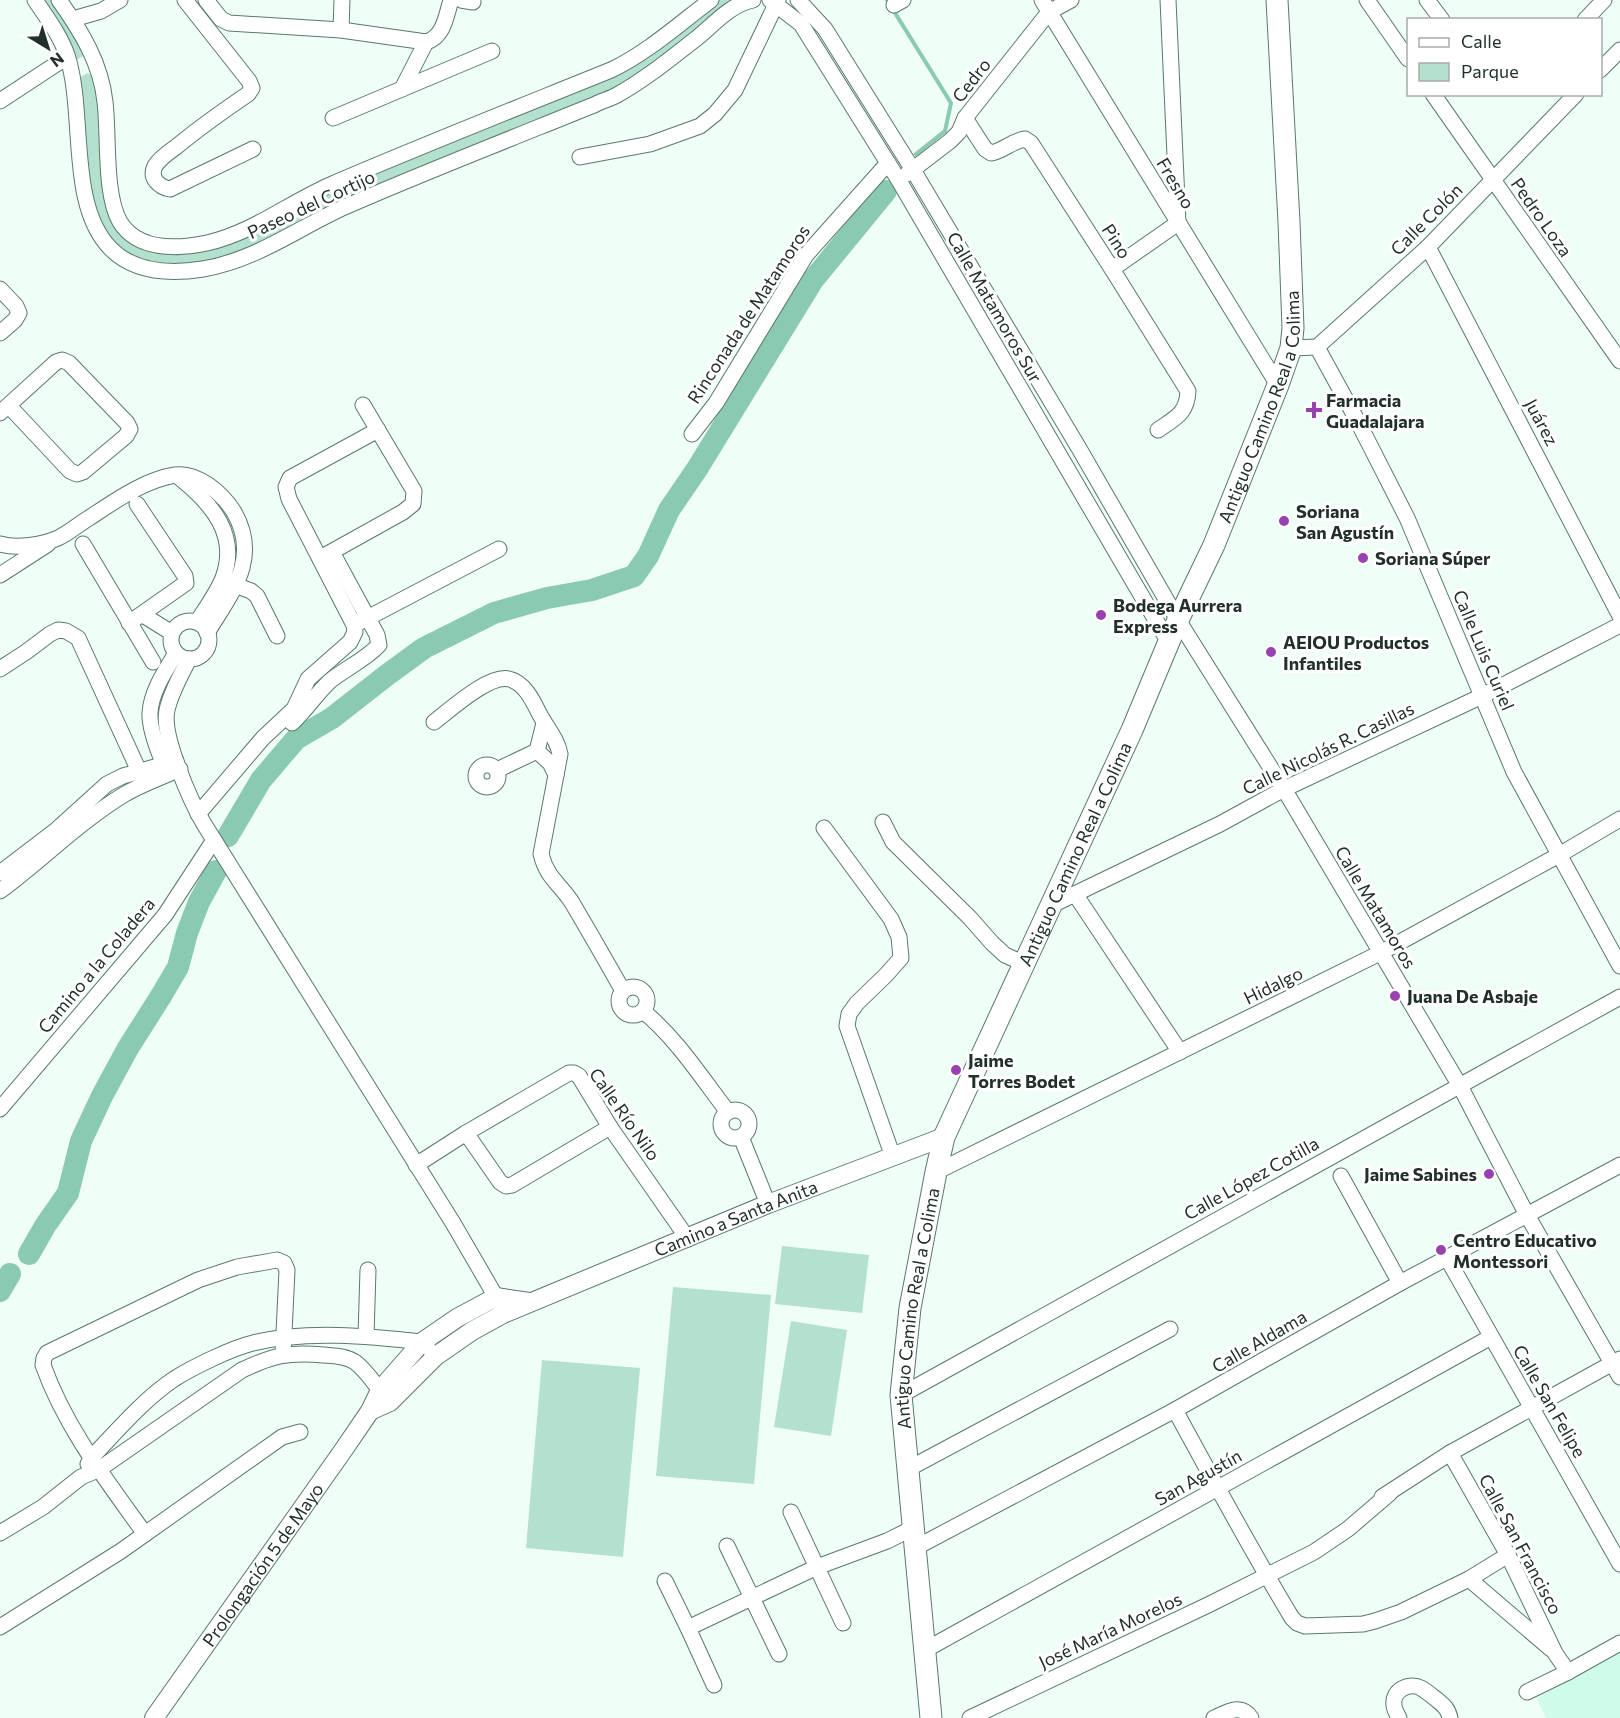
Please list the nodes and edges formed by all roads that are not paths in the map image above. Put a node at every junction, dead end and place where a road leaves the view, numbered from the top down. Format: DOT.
graph roads {
  1 [pos="34,0"];
  2 [pos="58,0"];
  3 [pos="120,0"];
  4 [pos="185,0"];
  5 [pos="206,0"];
  6 [pos="342,0"];
  7 [pos="451,0"];
  8 [pos="711,0"];
  9 [pos="753,0"];
  10 [pos="798,0"];
  11 [pos="1071,0"];
  12 [pos="1168,0"];
  13 [pos="1277,0"];
  14 [pos="1367,0"];
  15 [pos="1427,0"];
  16 [pos="1604,0"];
  17 [pos="775,1"];
  18 [pos="1046,6"];
  19 [pos="1440,18"];
  20 [pos="1587,18"];
  21 [pos="73,19"];
  22 [pos="341,30"];
  23 [pos="426,42"];
  24 [pos="1620,50"];
  25 [pos="492,51"];
  26 [pos="67,57"];
  27 [pos="1407,58"];
  28 [pos="96,62"];
  29 [pos="1602,68"];
  30 [pos="71,74"];
  31 [pos="402,89"];
  32 [pos="1434,96"];
  33 [pos="1574,96"];
  34 [pos="0,101"];
  35 [pos="333,118"];
  36 [pos="965,118"];
  37 [pos="253,149"];
  38 [pos="580,157"];
  39 [pos="888,163"];
  40 [pos="913,170"];
  41 [pos="897,179"];
  42 [pos="1492,180"];
  43 [pos="1178,224"];
  44 [pos="1428,247"];
  45 [pos="1112,269"];
  46 [pos="0,289"];
  47 [pos="0,333"];
  48 [pos="1317,347"];
  49 [pos="1291,348"];
  50 [pos="1620,361"];
  51 [pos="1278,385"];
  52 [pos="363,405"];
  53 [pos="5,410"];
  54 [pos="378,430"];
  55 [pos="1158,430"];
  56 [pos="692,434"];
  57 [pos="1080,450"];
  58 [pos="1062,462"];
  59 [pos="137,504"];
  60 [pos="58,538"];
  61 [pos="83,544"];
  62 [pos="3,546"];
  63 [pos="499,549"];
  64 [pos="326,555"];
  65 [pos="7,566"];
  66 [pos="0,575"];
  67 [pos="229,582"];
  68 [pos="143,615"];
  69 [pos="1620,615"];
  70 [pos="1178,620"];
  71 [pos="360,622"];
  72 [pos="129,623"];
  73 [pos="1620,625"];
  74 [pos="202,628"];
  75 [pos="172,633"];
  76 [pos="277,636"];
  77 [pos="1168,641"];
  78 [pos="183,656"];
  79 [pos="153,662"];
  80 [pos="0,669"];
  81 [pos="1482,696"];
  82 [pos="434,722"];
  83 [pos="544,723"];
  84 [pos="537,751"];
  85 [pos="174,770"];
  86 [pos="497,770"];
  87 [pos="139,771"];
  88 [pos="556,775"];
  89 [pos="1284,789"];
  90 [pos="201,819"];
  91 [pos="1620,819"];
  92 [pos="883,822"];
  93 [pos="824,828"];
  94 [pos="59,836"];
  95 [pos="214,840"];
  96 [pos="1559,855"];
  97 [pos="0,873"];
  98 [pos="0,891"];
  99 [pos="1076,894"];
  100 [pos="1052,905"];
  101 [pos="1380,953"];
  102 [pos="1025,964"];
  103 [pos="1620,966"];
  104 [pos="1620,997"];
  105 [pos="1180,1052"];
  106 [pos="1460,1086"];
  107 [pos="0,1109"];
  108 [pos="610,1127"];
  109 [pos="466,1133"];
  110 [pos="944,1137"];
  111 [pos="893,1157"];
  112 [pos="416,1165"];
  113 [pos="1620,1165"];
  114 [pos="936,1172"];
  115 [pos="1341,1176"];
  116 [pos="768,1204"];
  117 [pos="1527,1215"];
  118 [pos="688,1239"];
  119 [pos="1447,1258"];
  120 [pos="368,1270"];
  121 [pos="1400,1283"];
  122 [pos="496,1297"];
  123 [pos="529,1302"];
  124 [pos="503,1314"];
  125 [pos="1170,1329"];
  126 [pos="366,1336"];
  127 [pos="1491,1337"];
  128 [pos="284,1338"];
  129 [pos="422,1342"];
  130 [pos="283,1354"];
  131 [pos="436,1356"];
  132 [pos="1616,1361"];
  133 [pos="1620,1377"];
  134 [pos="901,1395"];
  135 [pos="385,1396"];
  136 [pos="1532,1408"];
  137 [pos="1176,1410"];
  138 [pos="300,1432"];
  139 [pos="1450,1453"];
  140 [pos="95,1464"];
  141 [pos="908,1469"];
  142 [pos="1217,1489"];
  143 [pos="790,1512"];
  144 [pos="0,1533"];
  145 [pos="145,1534"];
  146 [pos="914,1538"];
  147 [pos="727,1546"];
  148 [pos="1508,1555"];
  149 [pos="1620,1564"];
  150 [pos="818,1567"];
  151 [pos="1267,1576"];
  152 [pos="1469,1579"];
  153 [pos="665,1581"];
  154 [pos="752,1598"];
  155 [pos="843,1623"];
  156 [pos="0,1627"];
  157 [pos="688,1628"];
  158 [pos="1620,1643"];
  159 [pos="925,1650"];
  160 [pos="1555,1653"];
  161 [pos="779,1654"];
  162 [pos="1568,1672"];
  163 [pos="714,1685"];
  164 [pos="1527,1692"];
  165 [pos="154,1718"];
  166 [pos="931,1718"];
  167 [pos="970,1718"];
  168 [pos="1214,1718"];
  169 [pos="1251,1718"];
  170 [pos="1399,1718"];
  171 [pos="1450,1718"];
  1 -- 26 [label="street, Paseo del Cortijo"];
  2 -- 21 [label="street, Paseo del Cortijo"];
  3 -- 21 [label="street"];
  4 -- 37 [label="street"];
  5 -- 22 [label="street"];
  6 -- 22 [label="street"];
  7 -- 23 [label="street"];
  8 -- 28 [label="street, Paseo del Cortijo"];
  9 -- 30 [label="street, Paseo del Cortijo"];
  10 -- 40 [label="street, Calle Matamoros Sur"];
  11 -- 18 [label="street, Cedro"];
  12 -- 43 [label="street"];
  13 -- 49 [label="main road, Antiguo Camino Real a Colima"];
  14 -- 27 [label="street"];
  15 -- 19 [label="street"];
  16 -- 20 [label="street"];
  17 -- 38 [label="street"];
  17 -- 39 [label="street, Calle Matamoros Sur"];
  18 -- 36 [label="street, Cedro"];
  18 -- 43 [label="street, Fresno"];
  21 -- 28 [label="street, Paseo del Cortijo"];
  22 -- 23 [label="street"];
  23 -- 31 [label="street"];
  24 -- 29 [label="street"];
  25 -- 31 [label="street"];
  26 -- 30 [label="street, Paseo del Cortijo"];
  26 -- 34 [label="street"];
  28 -- 30 [label="street"];
  31 -- 35 [label="street"];
  32 -- 42 [label="street, Pedro Loza"];
  33 -- 42 [label="street, Calle Colón"];
  36 -- 40 [label="street, Cedro"];
  36 -- 45 [label="street, Pino"];
  39 -- 41 [label="street, Calle Matamoros Sur"];
  39 -- 56 [label="street, Rinconada de Matamoros"];
  40 -- 41 [label="street, Cedro"];
  40 -- 57 [label="street, Calle Matamoros Sur"];
  41 -- 58 [label="street, Calle Matamoros Sur"];
  42 -- 44 [label="street, Calle Colón"];
  42 -- 50 [label="street, Pedro Loza"];
  43 -- 45 [label="street"];
  43 -- 51 [label="street, Fresno"];
  44 -- 48 [label="street, Calle Colón"];
  44 -- 69 [label="street, Juárez"];
  45 -- 55 [label="street, Pino"];
  46 -- 47 [label="street"];
  48 -- 49 [label="street"];
  48 -- 81 [label="street, Calle Luis Curiel"];
  49 -- 51 [label="main road, Antiguo Camino Real a Colima"];
  51 -- 70 [label="main road, Antiguo Camino Real a Colima"];
  52 -- 54 [label="street"];
  53 -- 53 [label="street"];
  54 -- 64 [label="street"];
  54 -- 64 [label="street"];
  57 -- 58 [label="street"];
  57 -- 70 [label="street, Calle Matamoros Sur"];
  58 -- 77 [label="street, Calle Matamoros Sur"];
  59 -- 68 [label="street"];
  60 -- 62 [label="street"];
  60 -- 65 [label="street"];
  60 -- 67 [label="street"];
  61 -- 72 [label="street"];
  63 -- 71 [label="street"];
  64 -- 71 [label="street"];
  65 -- 66 [label="street"];
  67 -- 74 [label="street"];
  67 -- 76 [label="street"];
  68 -- 72 [label="street"];
  68 -- 75 [label="street"];
  70 -- 77 [label="main road, Antiguo Camino Real a Colima"];
  70 -- 89 [label="street, Calle Matamoros"];
  71 -- 90 [label="street"];
  71 -- 90 [label="street"];
  72 -- 79 [label="street"];
  73 -- 81 [label="street, Calle Nicolás R. Casillas"];
  74 -- 75 [label="street"];
  74 -- 78 [label="street"];
  75 -- 78 [label="street"];
  77 -- 100 [label="main road, Antiguo Camino Real a Colima"];
  78 -- 85 [label="street"];
  80 -- 87 [label="street"];
  81 -- 89 [label="street, Calle Nicolás R. Casillas"];
  81 -- 96 [label="street, Calle Luis Curiel"];
  82 -- 83 [label="street"];
  83 -- 84 [label="street"];
  83 -- 88 [label="street"];
  84 -- 86 [label="street"];
  84 -- 88 [label="street"];
  85 -- 87 [label="street"];
  85 -- 90 [label="street"];
  85 -- 94 [label="street"];
  87 -- 94 [label="street"];
  88 -- 116 [label="street"];
  89 -- 99 [label="street, Calle Nicolás R. Casillas"];
  89 -- 101 [label="street, Calle Matamoros"];
  90 -- 95 [label="street"];
  91 -- 96 [label="street, Hidalgo"];
  92 -- 102 [label="street"];
  93 -- 111 [label="street"];
  94 -- 97 [label="street"];
  94 -- 98 [label="street"];
  95 -- 107 [label="street, Camino a la Coladera"];
  95 -- 112 [label="street"];
  96 -- 101 [label="street, Hidalgo"];
  96 -- 103 [label="street, Calle Luis Curiel"];
  99 -- 100 [label="street, Calle Nicolás R. Casillas"];
  99 -- 105 [label="street"];
  100 -- 102 [label="main road, Antiguo Camino Real a Colima"];
  101 -- 105 [label="street, Hidalgo"];
  101 -- 106 [label="street, Calle Matamoros"];
  102 -- 110 [label="main road, Antiguo Camino Real a Colima"];
  104 -- 106 [label="street, Calle López Cotilla"];
  105 -- 114 [label="street, Hidalgo"];
  106 -- 117 [label="street, Calle Matamoros"];
  106 -- 134 [label="street, Calle López Cotilla"];
  108 -- 109 [label="street"];
  108 -- 109 [label="street, Calle Río Nilo"];
  108 -- 118 [label="street, Calle Río Nilo"];
  109 -- 112 [label="street, Calle Río Nilo"];
  110 -- 111 [label="street, Camino a Santa Anita"];
  110 -- 114 [label="main road, Antiguo Camino Real a Colima"];
  111 -- 116 [label="street, Camino a Santa Anita"];
  112 -- 122 [label="street"];
  113 -- 117 [label="street, Calle Aldama"];
  114 -- 134 [label="main road, Antiguo Camino Real a Colima"];
  115 -- 121 [label="street"];
  116 -- 118 [label="street, Camino a Santa Anita"];
  117 -- 119 [label="street, Calle Aldama"];
  117 -- 132 [label="street, Calle Matamoros"];
  118 -- 123 [label="street, Camino a Santa Anita"];
  119 -- 121 [label="street, Calle Aldama"];
  119 -- 127 [label="street, Calle San Felipe"];
  120 -- 126 [label="street"];
  121 -- 137 [label="street, Calle Aldama"];
  122 -- 123 [label="street"];
  122 -- 124 [label="street"];
  122 -- 129 [label="street, Prolongación 5 de Mayo"];
  123 -- 124 [label="street, Camino a Santa Anita"];
  124 -- 131 [label="street, Prolongación 5 de Mayo"];
  125 -- 141 [label="street"];
  126 -- 128 [label="street"];
  126 -- 129 [label="street"];
  127 -- 136 [label="street, Calle San Felipe"];
  127 -- 142 [label="street, San Agustín"];
  128 -- 130 [label="street"];
  128 -- 140 [label="street"];
  128 -- 140 [label="street"];
  129 -- 131 [label="street"];
  129 -- 135 [label="street, Prolongación 5 de Mayo"];
  130 -- 135 [label="street"];
  130 -- 140 [label="street"];
  131 -- 135 [label="street, Prolongación 5 de Mayo"];
  132 -- 133 [label="street, Calle Matamoros"];
  132 -- 136 [label="street, José María Morelos"];
  134 -- 141 [label="main road, Antiguo Camino Real a Colima"];
  135 -- 165 [label="street, Prolongación 5 de Mayo"];
  136 -- 139 [label="street, José María Morelos"];
  136 -- 149 [label="street, Calle San Felipe"];
  137 -- 142 [label="street"];
  137 -- 146 [label="street, Calle Aldama"];
  138 -- 145 [label="street"];
  139 -- 148 [label="street, Calle San Francisco"];
  139 -- 151 [label="street, José María Morelos"];
  140 -- 144 [label="street"];
  140 -- 145 [label="street"];
  141 -- 146 [label="main road, Antiguo Camino Real a Colima"];
  142 -- 151 [label="street"];
  142 -- 159 [label="street, San Agustín"];
  143 -- 150 [label="street"];
  145 -- 156 [label="street"];
  146 -- 150 [label="street, Calle Aldama"];
  146 -- 159 [label="main road, Antiguo Camino Real a Colima"];
  147 -- 154 [label="street"];
  148 -- 152 [label="street"];
  148 -- 160 [label="street, Calle San Francisco"];
  150 -- 154 [label="street, Calle Aldama"];
  150 -- 155 [label="street"];
  151 -- 152 [label="street"];
  151 -- 167 [label="street, José María Morelos"];
  152 -- 160 [label="street, Calle San Francisco"];
  153 -- 157 [label="street"];
  154 -- 157 [label="street, Calle Aldama"];
  154 -- 161 [label="street"];
  157 -- 163 [label="street"];
  158 -- 162 [label="street"];
  159 -- 166 [label="main road, Antiguo Camino Real a Colima"];
  160 -- 162 [label="street, Calle San Francisco"];
  162 -- 164 [label="street"];
  168 -- 169 [label="street"];
  170 -- 171 [label="street"];
}
